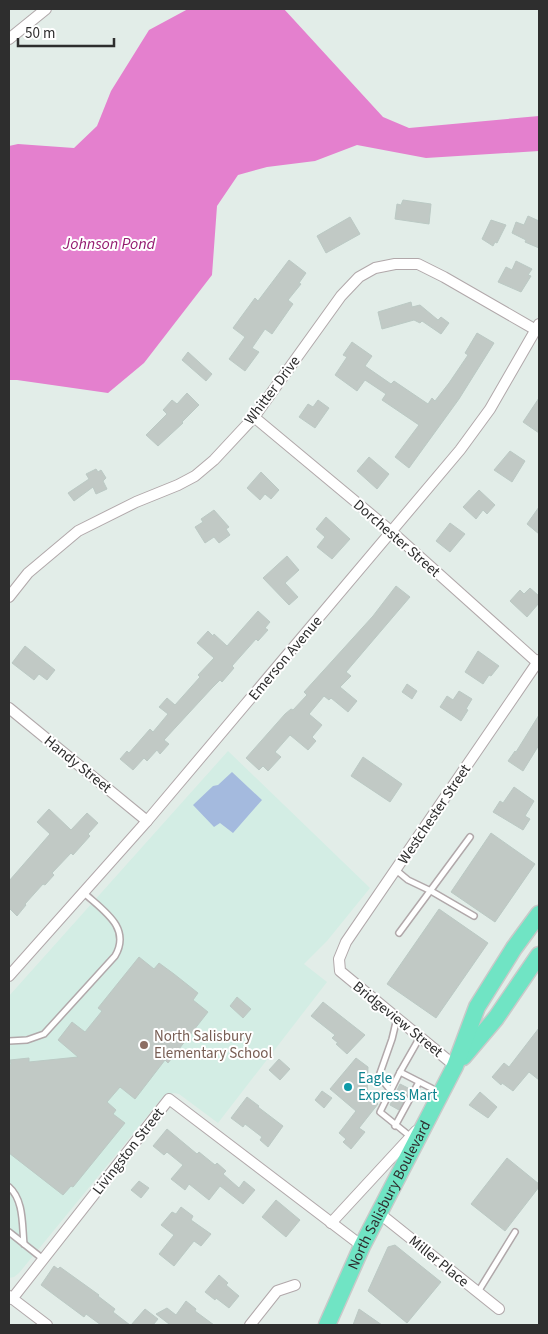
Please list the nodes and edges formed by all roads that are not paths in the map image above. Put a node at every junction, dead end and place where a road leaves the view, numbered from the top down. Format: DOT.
graph roads {
  1 [pos="46,9"];
  2 [pos="9,39"];
  3 [pos="538,327"];
  4 [pos="254,417"];
  5 [pos="392,532"];
  6 [pos="9,597"];
  7 [pos="538,662"];
  8 [pos="9,708"];
  9 [pos="147,821"];
  10 [pos="470,837"];
  11 [pos="396,870"];
  12 [pos="431,891"];
  13 [pos="83,892"];
  14 [pos="539,914"];
  15 [pos="474,916"];
  16 [pos="400,934"];
  17 [pos="539,955"];
  18 [pos="340,971"];
  19 [pos="9,976"];
  20 [pos="397,1018"];
  21 [pos="420,1038"];
  22 [pos="9,1041"];
  23 [pos="455,1066"];
  24 [pos="400,1072"];
  25 [pos="419,1082"];
  26 [pos="391,1090"];
  27 [pos="441,1094"];
  28 [pos="430,1116"];
  29 [pos="396,1126"];
  30 [pos="411,1137"];
  31 [pos="9,1187"];
  32 [pos="379,1213"];
  33 [pos="331,1223"];
  34 [pos="9,1232"];
  35 [pos="515,1232"];
  36 [pos="24,1244"];
  37 [pos="362,1246"];
  38 [pos="43,1260"];
  39 [pos="295,1285"];
  40 [pos="478,1292"];
  41 [pos="10,1298"];
  42 [pos="499,1309"];
  43 [pos="46,1325"];
  44 [pos="250,1325"];
  45 [pos="327,1325"];
  1 -- 2 [label="street"];
  3 -- 4 [label="street, Whitter Drive"];
  3 -- 5 [label="street, Emerson Avenue"];
  4 -- 5 [label="street, Dorchester Street"];
  4 -- 6 [label="street, Whitter Drive"];
  5 -- 7 [label="street, Dorchester Street"];
  5 -- 9 [label="street, Emerson Avenue"];
  7 -- 11 [label="street, Westchester Street"];
  8 -- 9 [label="street, Handy Street"];
  9 -- 13 [label="street, Emerson Avenue"];
  10 -- 12 [label="lane"];
  11 -- 12 [label="lane"];
  11 -- 18 [label="street, Westchester Street"];
  12 -- 15 [label="lane"];
  12 -- 16 [label="lane"];
  13 -- 19 [label="street, Emerson Avenue"];
  13 -- 22 [label="lane"];
  14 -- 23 [label="main road, North Salisbury Boulevard"];
  17 -- 23 [label="main road, North Salisbury Boulevard"];
  18 -- 20 [label="street, Bridgeview Street"];
  20 -- 21 [label="street, Bridgeview Street"];
  20 -- 26 [label="lane"];
  21 -- 23 [label="street, Bridgeview Street"];
  21 -- 24 [label="lane"];
  23 -- 27 [label="main road, North Salisbury Boulevard"];
  24 -- 25 [label="lane"];
  24 -- 26 [label="lane"];
  25 -- 27 [label="lane"];
  25 -- 29 [label="lane"];
  26 -- 29 [label="lane"];
  27 -- 28 [label="main road, North Salisbury Boulevard"];
  28 -- 30 [label="street"];
  28 -- 32 [label="main road, North Salisbury Boulevard"];
  29 -- 30 [label="lane"];
  30 -- 33 [label="street"];
  31 -- 36 [label="lane"];
  32 -- 37 [label="main road, North Salisbury Boulevard"];
  32 -- 40 [label="street, Miller Place"];
  33 -- 37 [label="street, Livingston Street"];
  33 -- 38 [label="street, Livingston Street"];
  34 -- 36 [label="lane"];
  35 -- 40 [label="lane"];
  36 -- 38 [label="lane"];
  37 -- 45 [label="main road, North Salisbury Boulevard"];
  38 -- 41 [label="street, Livingston Street"];
  39 -- 44 [label="street"];
  40 -- 42 [label="street, Miller Place"];
  41 -- 43 [label="street"];
}
